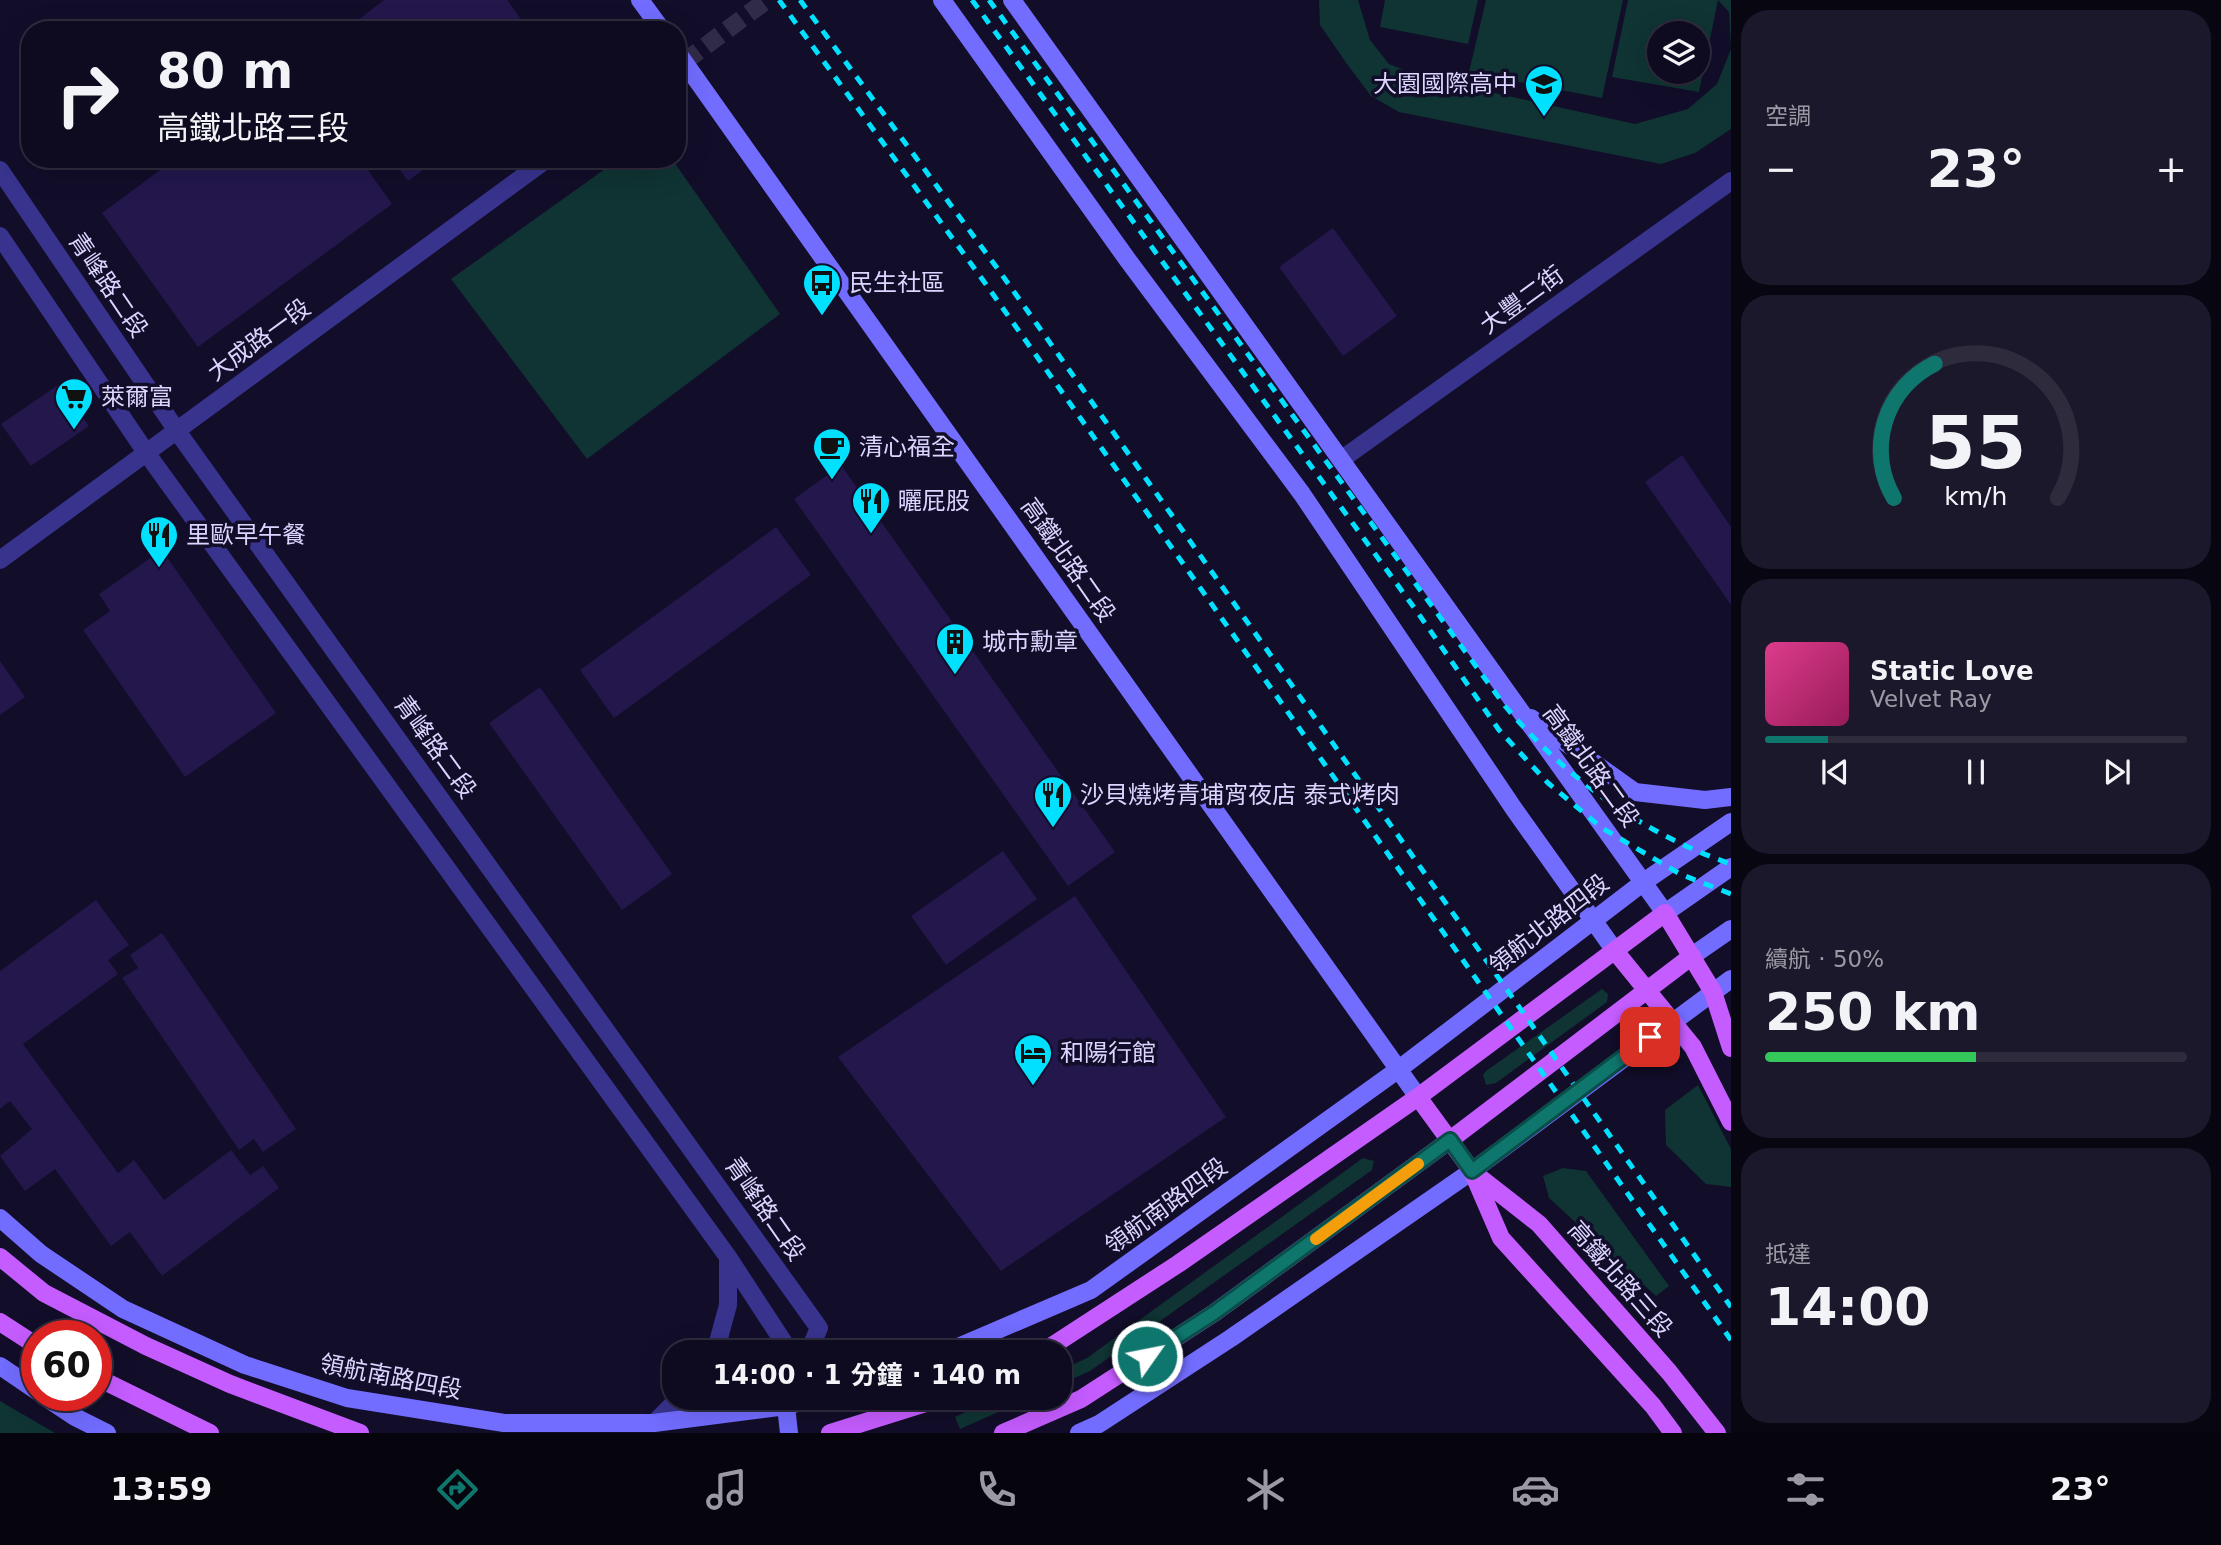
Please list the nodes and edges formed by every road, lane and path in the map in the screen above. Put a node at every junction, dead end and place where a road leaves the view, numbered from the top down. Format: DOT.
graph roads {
  1 [pos="640,0"];
  2 [pos="942,0"];
  3 [pos="1012,0"];
  4 [pos="655,21"];
  5 [pos="686,68"];
  6 [pos="535,168"];
  7 [pos="0,170"];
  8 [pos="1731,181"];
  9 [pos="0,236"];
  10 [pos="177,430"];
  11 [pos="145,451"];
  12 [pos="1342,459"];
  13 [pos="0,560"];
  14 [pos="1518,709"];
  15 [pos="1731,797"];
  16 [pos="1731,822"];
  17 [pos="1731,867"];
  18 [pos="1645,881"];
  19 [pos="1665,913"];
  20 [pos="1593,922"];
  21 [pos="1731,929"];
  22 [pos="1615,951"];
  23 [pos="1692,956"];
  24 [pos="1731,979"];
  25 [pos="1646,992"];
  26 [pos="1713,992"];
  27 [pos="1671,1022"];
  28 [pos="1731,1048"];
  29 [pos="1399,1069"];
  30 [pos="1418,1097"];
  31 [pos="1731,1122"];
  32 [pos="1450,1140"];
  33 [pos="1472,1171"];
  34 [pos="0,1218"];
  35 [pos="0,1257"];
  36 [pos="728,1257"];
  37 [pos="0,1322"];
  38 [pos="21,1336"];
  39 [pos="719,1340"];
  40 [pos="779,1340"];
  41 [pos="813,1340"];
  42 [pos="974,1340"];
  43 [pos="1061,1340"];
  44 [pos="0,1366"];
  45 [pos="21,1380"];
  46 [pos="112,1385"];
  47 [pos="667,1410"];
  48 [pos="733,1410"];
  49 [pos="788,1410"];
  50 [pos="904,1410"];
  51 [pos="69,1411"];
  52 [pos="654,1423"];
  53 [pos="107,1433"];
  54 [pos="211,1433"];
  55 [pos="360,1433"];
  56 [pos="789,1433"];
  57 [pos="831,1433"];
  58 [pos="1003,1433"];
  59 [pos="1079,1433"];
  60 [pos="1674,1433"];
  61 [pos="1717,1433"];
  1 -- 4 [label="street"];
  2 -- 20 [label="street"];
  3 -- 12 [label="street, 高鐵北路二段"];
  5 -- 29 [label="street, 高鐵北路二段"];
  6 -- 10 [label="street, 大成路一段"];
  7 -- 10 [label="street, 青峰路二段"];
  8 -- 12 [label="street, 大豐二街"];
  9 -- 11 [label="street"];
  10 -- 11 [label="street, 大成路一段"];
  10 -- 41 [label="street, 青峰路二段"];
  11 -- 13 [label="street, 大成路一段"];
  11 -- 36 [label="street"];
  12 -- 14 [label="street, 高鐵北路二段"];
  14 -- 15 [label="street"];
  14 -- 18 [label="street, 高鐵北路二段"];
  16 -- 18 [label="street, 領航北路四段"];
  17 -- 19 [label="street"];
  18 -- 19 [label="street, 高鐵北路二段"];
  18 -- 20 [label="street, 領航北路四段"];
  19 -- 22 [label="main road"];
  19 -- 23 [label="main road"];
  20 -- 22 [label="street"];
  20 -- 29 [label="street, 領航北路四段"];
  21 -- 23 [label="street"];
  22 -- 25 [label="main road"];
  22 -- 30 [label="main road"];
  23 -- 25 [label="main road"];
  23 -- 26 [label="main road"];
  24 -- 26 [label="street"];
  25 -- 27 [label="main road"];
  25 -- 32 [label="main road"];
  26 -- 27 [label="street"];
  26 -- 28 [label="main road"];
  27 -- 31 [label="main road"];
  27 -- 33 [label="street"];
  29 -- 30 [label="street, 高鐵北路二段"];
  29 -- 42 [label="street, 領航南路四段"];
  30 -- 32 [label="main road, 高鐵北路三段"];
  30 -- 43 [label="main road"];
  32 -- 33 [label="main road, 高鐵北路三段"];
  32 -- 58 [label="main road"];
  33 -- 59 [label="street"];
  33 -- 60 [label="main road, 高鐵北路三段"];
  33 -- 61 [label="main road, 高鐵北路三段"];
  34 -- 52 [label="street, 領航南路四段"];
  35 -- 55 [label="main road"];
  36 -- 39 [label="street"];
  36 -- 40 [label="street"];
  37 -- 38 [label="main road"];
  44 -- 45 [label="street"];
  46 -- 54 [label="main road"];
  47 -- 52 [label="street"];
  48 -- 52 [label="street, 領航南路四段"];
  49 -- 56 [label="street"];
  50 -- 57 [label="main road"];
  51 -- 53 [label="street"];
}
